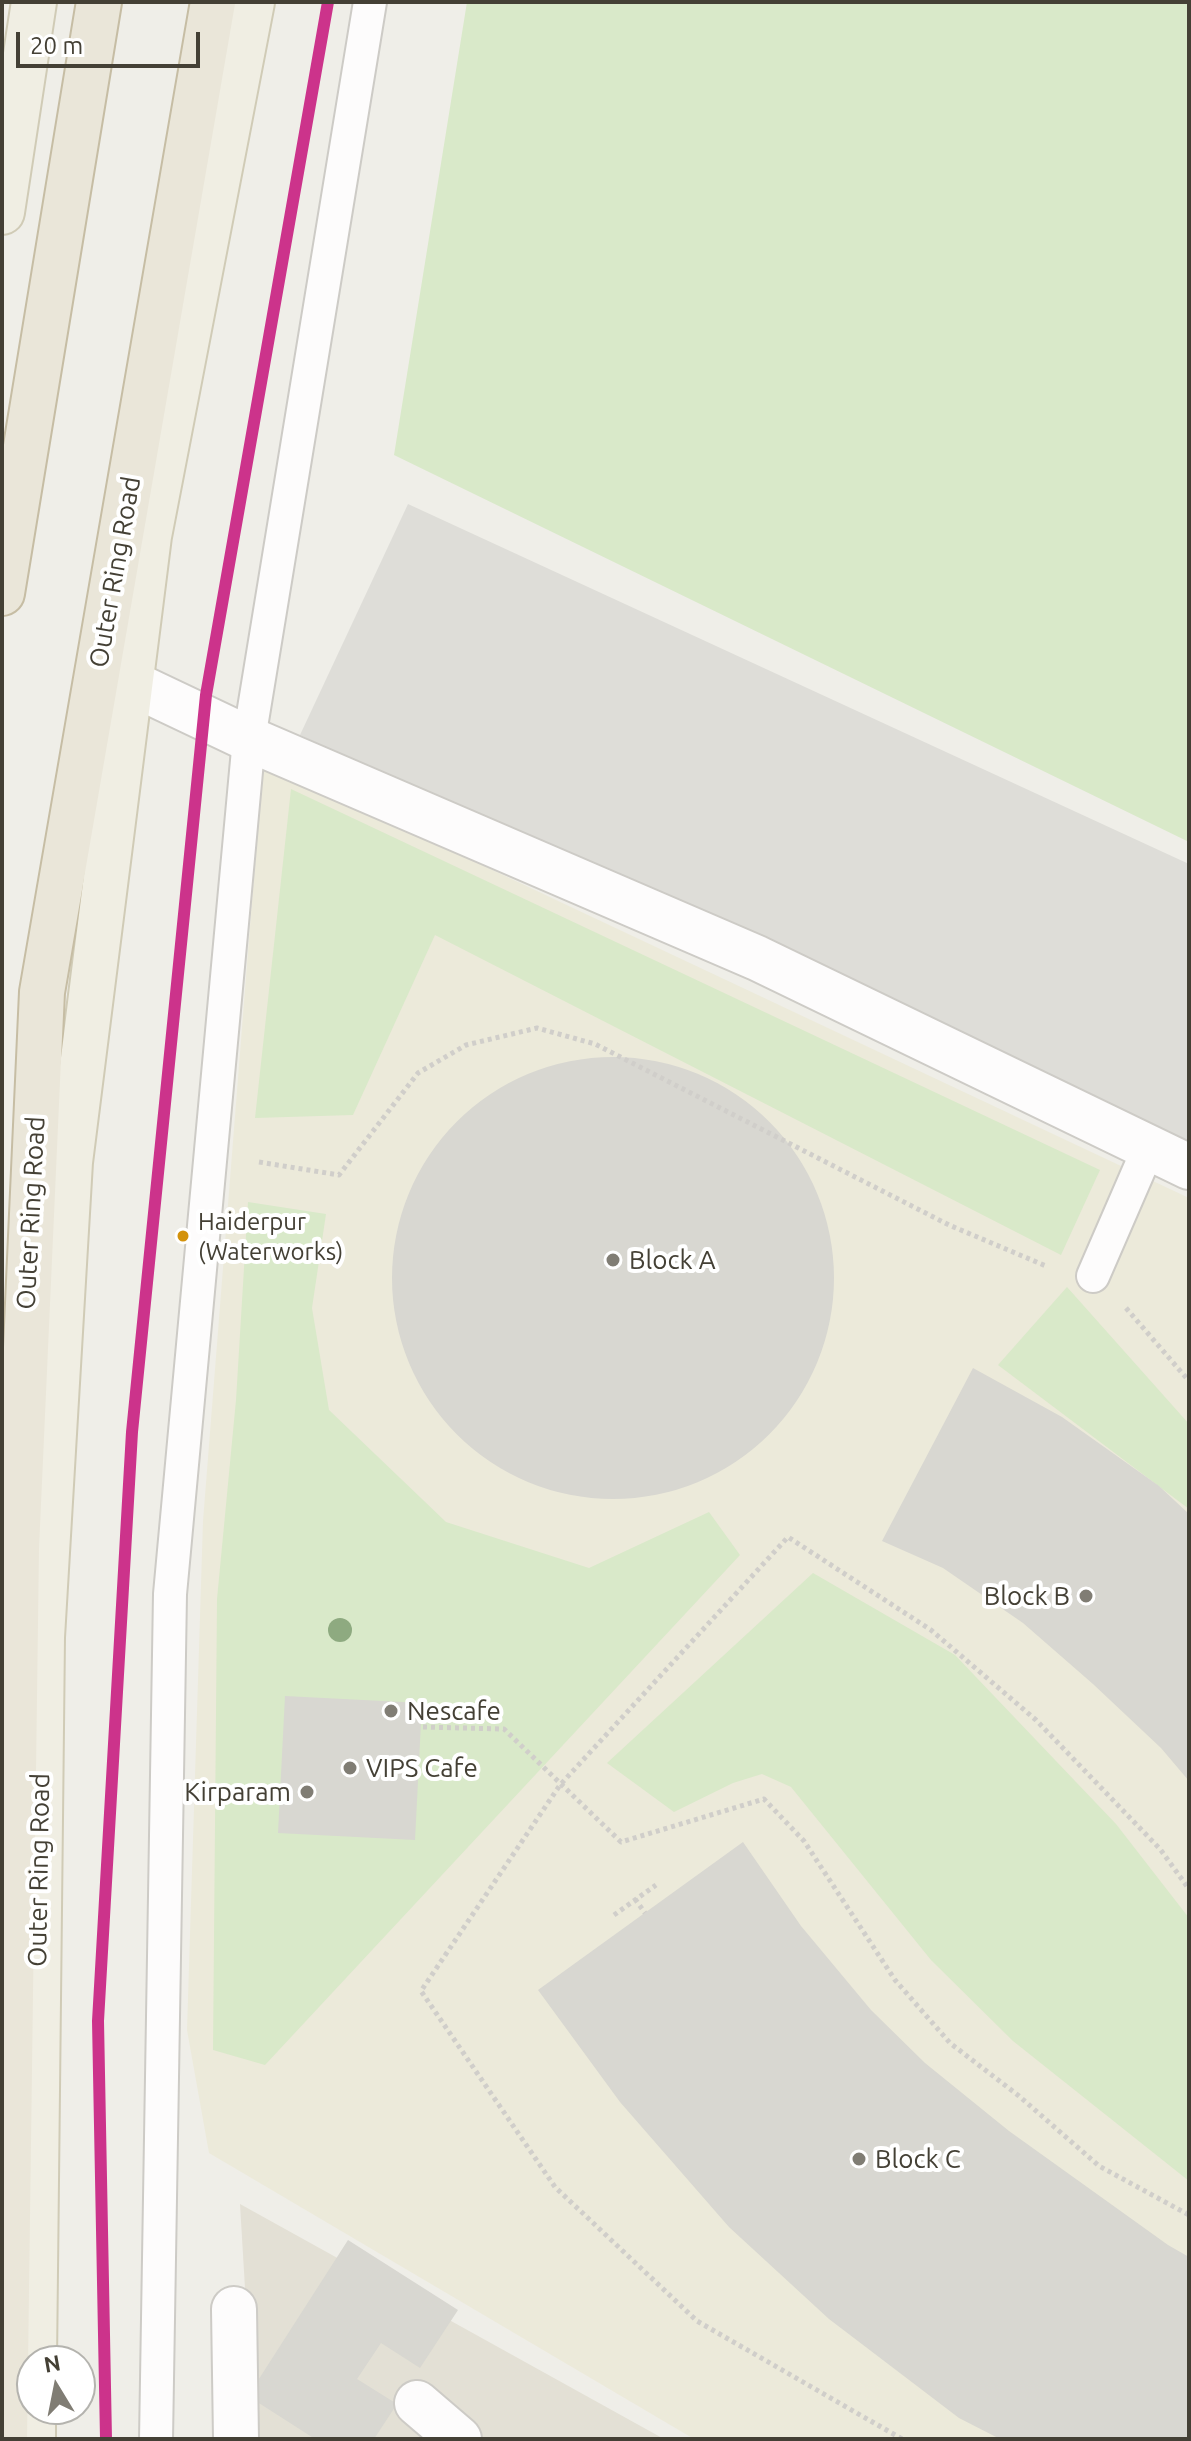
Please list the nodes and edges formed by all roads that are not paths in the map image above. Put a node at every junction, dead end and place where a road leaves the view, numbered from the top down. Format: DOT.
graph roads {
  1 [pos="34,2"];
  2 [pos="99,2"];
  3 [pos="213,2"];
  4 [pos="252,2"];
  5 [pos="370,2"];
  6 [pos="2,212"];
  7 [pos="2,593"];
  8 [pos="131,683"];
  9 [pos="249,739"];
  10 [pos="1149,1147"];
  11 [pos="1189,1167"];
  12 [pos="1093,1276"];
  13 [pos="234,2309"];
  14 [pos="34,2345"];
  15 [pos="417,2403"];
  16 [pos="5,2439"];
  17 [pos="156,2439"];
  18 [pos="236,2439"];
  19 [pos="459,2439"];
  1 -- 6 [label="main road"];
  2 -- 7 [label="highway"];
  3 -- 16 [label="highway, Outer Ring Road"];
  4 -- 8 [label="main road, Outer Ring Road"];
  5 -- 9 [label="lane"];
  8 -- 9 [label="street"];
  8 -- 14 [label="main road, Outer Ring Road"];
  9 -- 10 [label="street"];
  9 -- 17 [label="lane"];
  10 -- 11 [label="street"];
  10 -- 12 [label="lane"];
  13 -- 18 [label="street"];
  15 -- 19 [label="street"];
}
